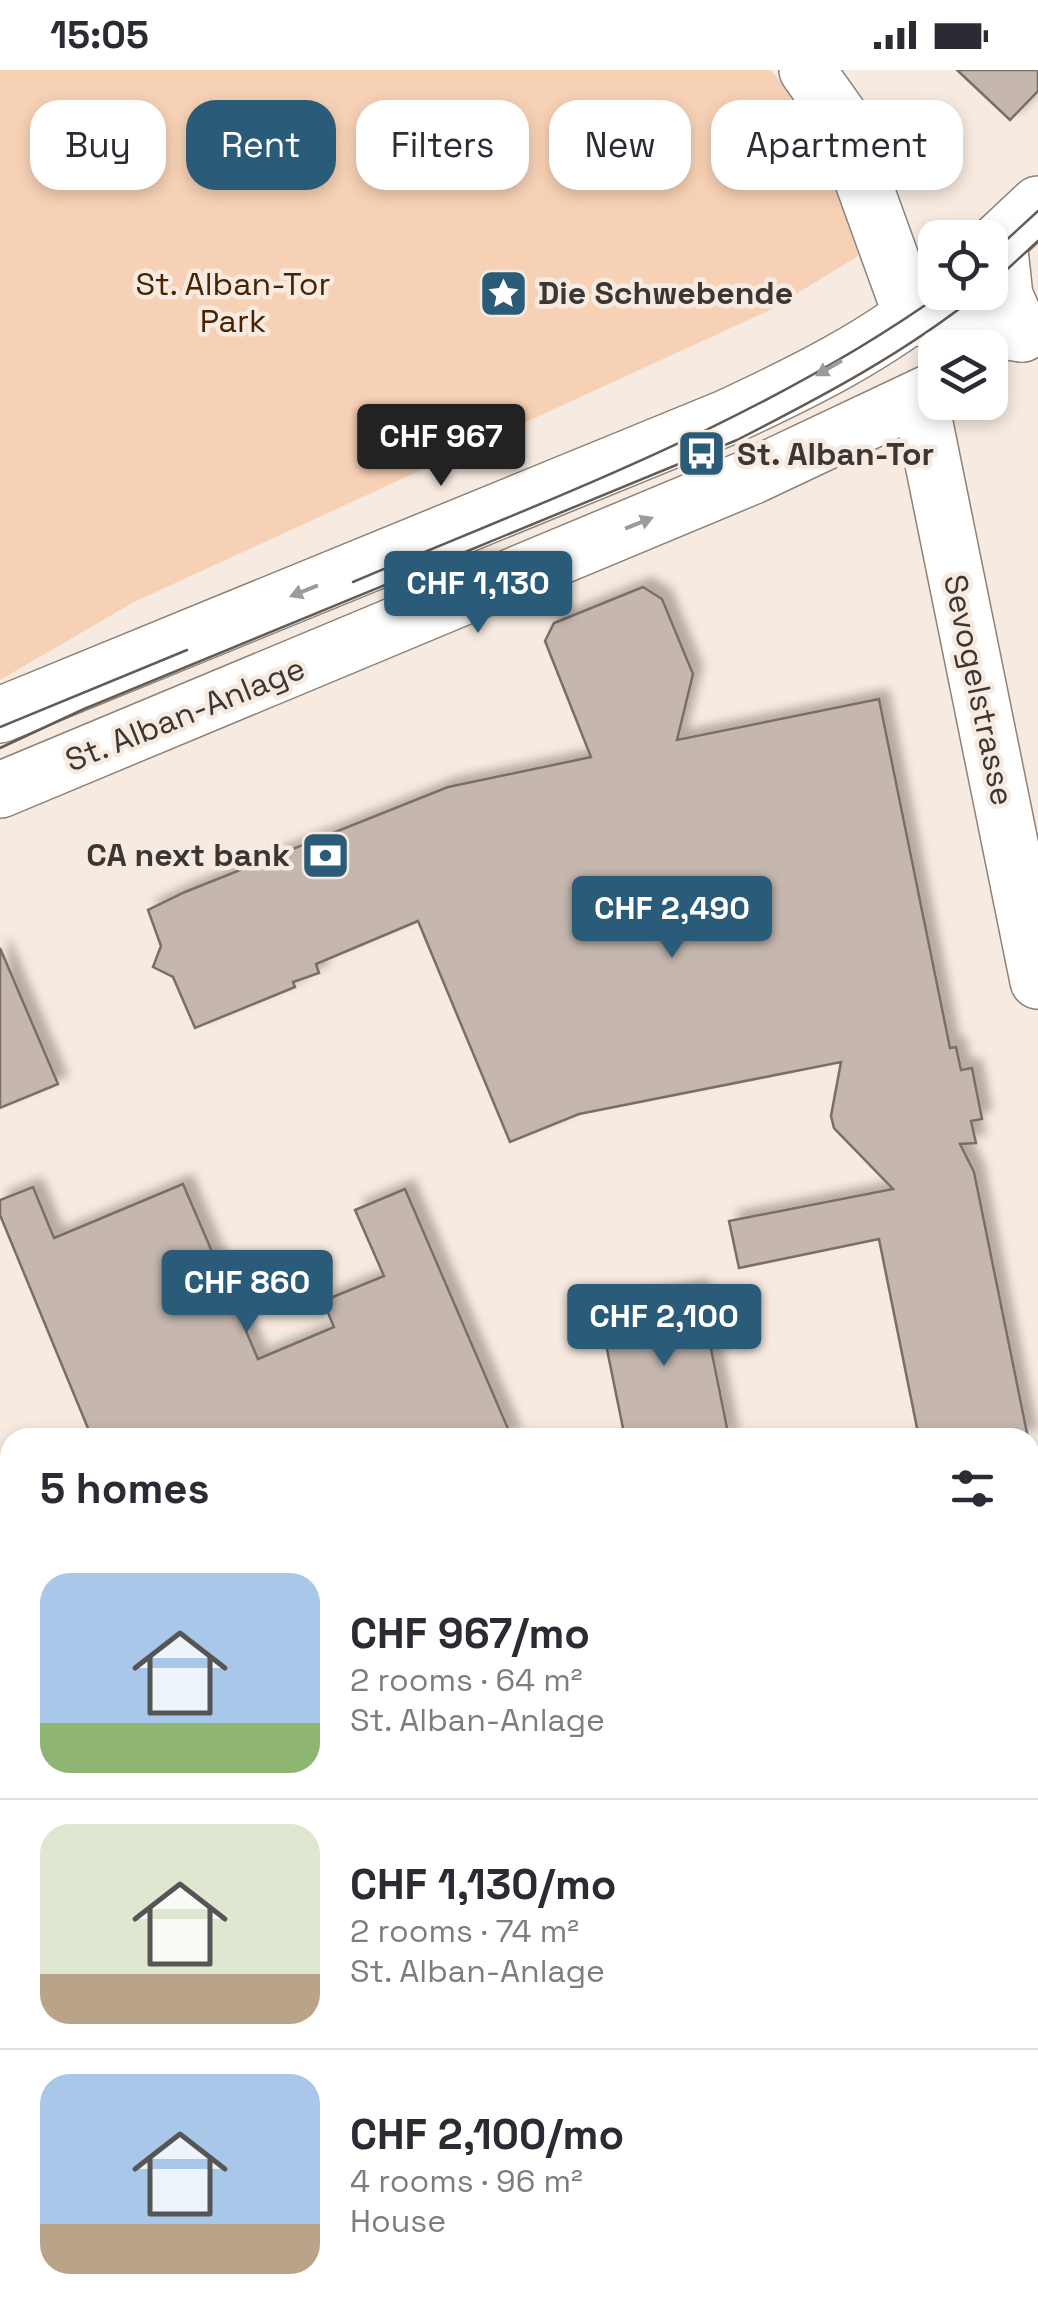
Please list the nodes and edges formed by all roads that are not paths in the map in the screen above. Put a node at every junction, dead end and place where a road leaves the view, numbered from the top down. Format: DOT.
graph roads {
  1 [pos="807,70"];
  2 [pos="1038,204"];
  3 [pos="1008,232"];
  4 [pos="918,286"];
  5 [pos="1008,301"];
  6 [pos="919,310"];
  7 [pos="942,310"];
  8 [pos="1022,337"];
  9 [pos="918,399"];
  10 [pos="933,420"];
  11 [pos="0,715"];
  12 [pos="0,790"];
  13 [pos="1038,981"];
  1 -- 4 [label="main road, Sevogelstrasse"];
  2 -- 3 [label="main road"];
  5 -- 8 [label="main road"];
  6 -- 11 [label="main road, one-way"];
  7 -- 8 [label="main road"];
  12 -- 9 [label="main road, St. Alban-Anlage, one-way"];
  10 -- 13 [label="main road, Sevogelstrasse"];
}
